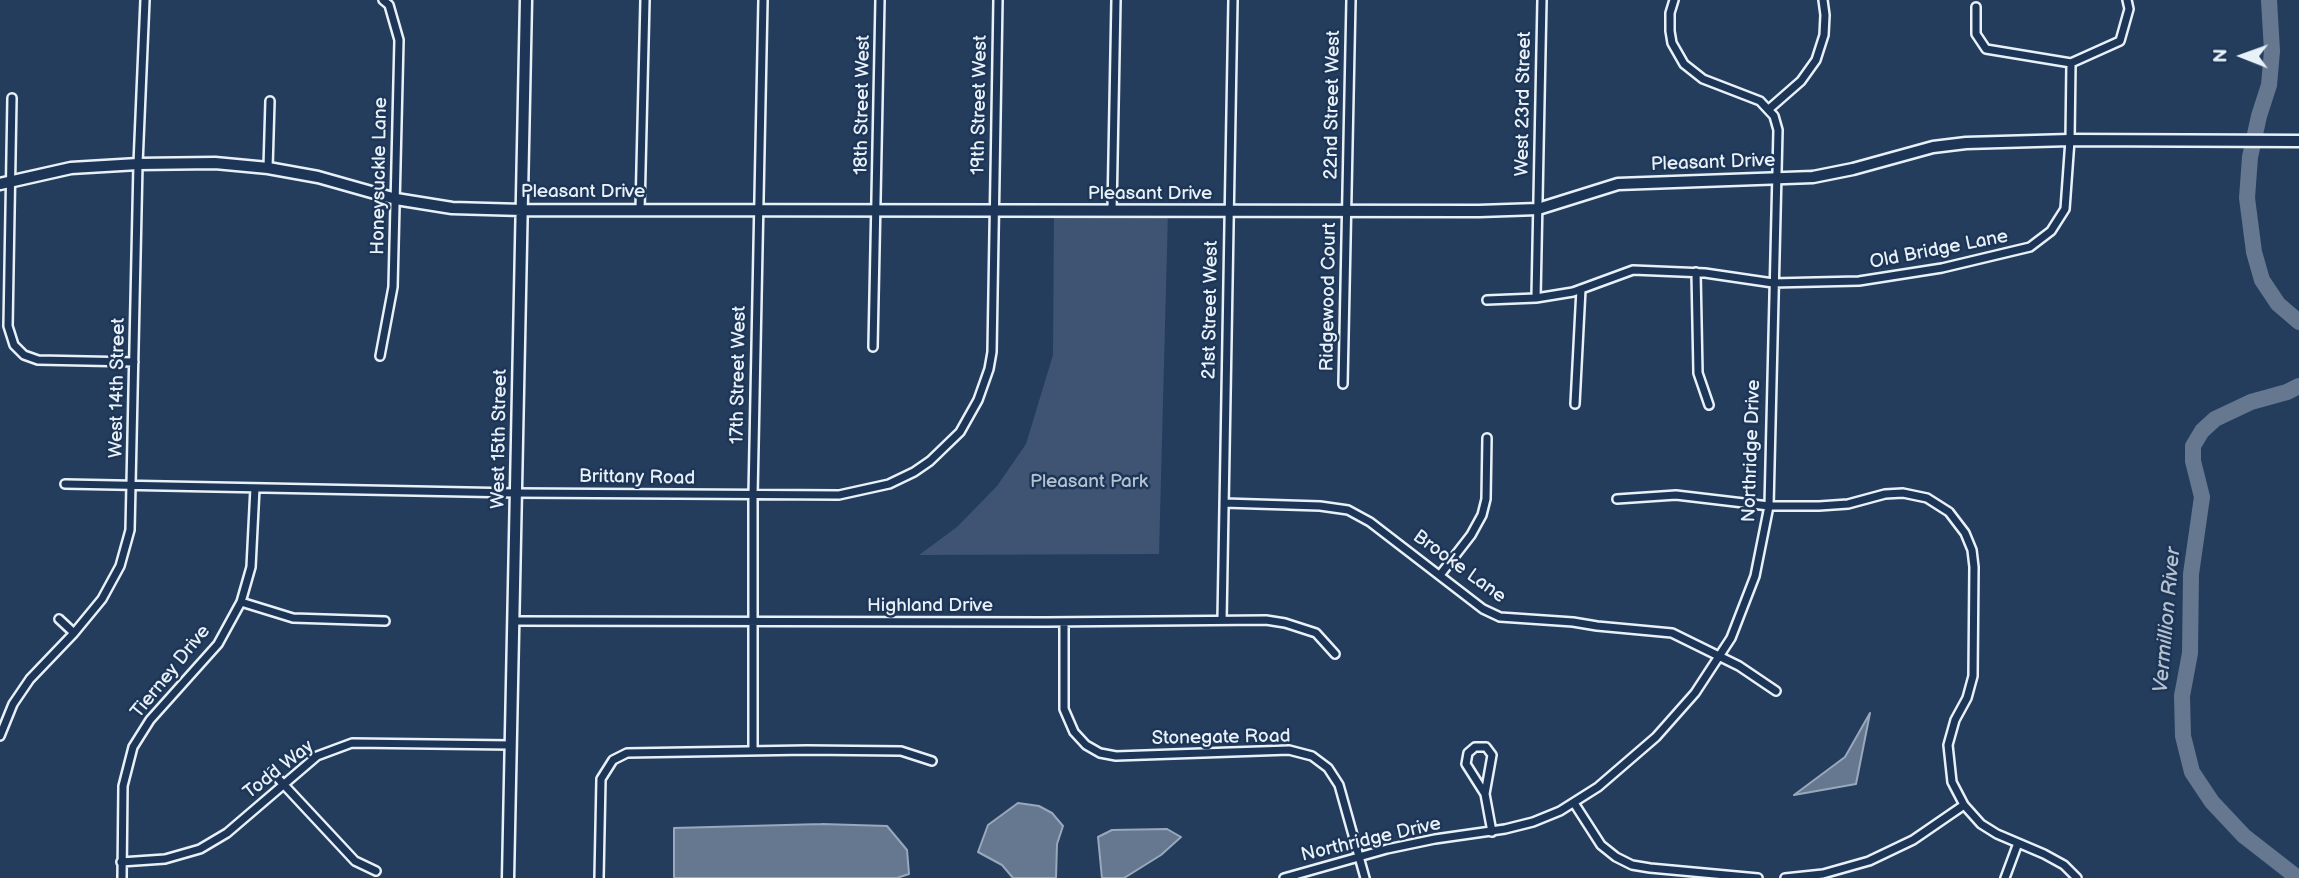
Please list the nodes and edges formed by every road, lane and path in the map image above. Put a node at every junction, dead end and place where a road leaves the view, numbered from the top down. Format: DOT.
graph roads {
  1 [pos="145,0"];
  2 [pos="526,0"];
  3 [pos="645,0"];
  4 [pos="763,0"];
  5 [pos="880,0"];
  6 [pos="998,0"];
  7 [pos="1116,0"];
  8 [pos="1233,0"];
  9 [pos="1351,0"];
  10 [pos="1542,0"];
  11 [pos="1674,0"];
  12 [pos="1823,0"];
  13 [pos="2127,0"];
  14 [pos="388,2"];
  15 [pos="1976,7"];
  16 [pos="2071,63"];
  17 [pos="12,98"];
  18 [pos="270,101"];
  19 [pos="1769,109"];
  20 [pos="2070,141"];
  21 [pos="2299,141"];
  22 [pos="138,164"];
  23 [pos="268,168"];
  24 [pos="1776,178"];
  25 [pos="11,180"];
  26 [pos="0,184"];
  27 [pos="396,199"];
  28 [pos="1538,209"];
  29 [pos="522,210"];
  30 [pos="640,210"];
  31 [pos="758,210"];
  32 [pos="876,211"];
  33 [pos="994,211"];
  34 [pos="1112,211"];
  35 [pos="1228,211"];
  36 [pos="1346,212"];
  37 [pos="1696,272"];
  38 [pos="1773,283"];
  39 [pos="1581,289"];
  40 [pos="1536,299"];
  41 [pos="1487,300"];
  42 [pos="873,347"];
  43 [pos="380,356"];
  44 [pos="134,362"];
  45 [pos="1343,384"];
  46 [pos="1575,404"];
  47 [pos="1709,405"];
  48 [pos="1487,438"];
  49 [pos="65,484"];
  50 [pos="132,485"];
  51 [pos="255,488"];
  52 [pos="516,493"];
  53 [pos="752,495"];
  54 [pos="1617,499"];
  55 [pos="1224,503"];
  56 [pos="1769,506"];
  57 [pos="1440,575"];
  58 [pos="242,602"];
  59 [pos="59,618"];
  60 [pos="754,620"];
  61 [pos="1222,620"];
  62 [pos="385,621"];
  63 [pos="513,621"];
  64 [pos="1064,622"];
  65 [pos="75,633"];
  66 [pos="1335,654"];
  67 [pos="1721,656"];
  68 [pos="1776,691"];
  69 [pos="0,736"];
  70 [pos="511,745"];
  71 [pos="753,750"];
  72 [pos="932,761"];
  73 [pos="272,772"];
  74 [pos="282,784"];
  75 [pos="1485,794"];
  76 [pos="1574,803"];
  77 [pos="1964,805"];
  78 [pos="1492,832"];
  79 [pos="2018,843"];
  80 [pos="1359,856"];
  81 [pos="121,862"];
  82 [pos="376,871"];
  83 [pos="1806,877"];
  84 [pos="122,878"];
  85 [pos="508,878"];
  86 [pos="599,878"];
  87 [pos="1284,878"];
  88 [pos="1365,878"];
  89 [pos="1758,878"];
  90 [pos="1785,878"];
  91 [pos="2005,878"];
  92 [pos="2077,878"];
  1 -- 22 [label="street, West 14th Street"];
  2 -- 29 [label="street, West 15th Street"];
  3 -- 30 [label="street"];
  4 -- 31 [label="street, 17th Street West"];
  5 -- 32 [label="street, 18th Street West"];
  6 -- 33 [label="street, 19th Street West"];
  7 -- 34 [label="street"];
  8 -- 35 [label="street, 21st Street West"];
  9 -- 36 [label="street, 22nd Street West"];
  10 -- 28 [label="street, West 23rd Street"];
  11 -- 19 [label="street"];
  12 -- 19 [label="street"];
  13 -- 16 [label="street"];
  14 -- 27 [label="street, Honeysuckle Lane"];
  15 -- 16 [label="street"];
  16 -- 20 [label="street, Old Bridge Lane"];
  17 -- 25 [label="street"];
  18 -- 23 [label="street"];
  19 -- 24 [label="street, Northridge Drive"];
  20 -- 21 [label="street, Pleasant Drive"];
  20 -- 24 [label="street, Pleasant Drive"];
  20 -- 38 [label="street, Old Bridge Lane"];
  22 -- 23 [label="street, Pleasant Drive"];
  22 -- 25 [label="street, Pleasant Drive"];
  22 -- 44 [label="street, West 14th Street"];
  23 -- 27 [label="street, Pleasant Drive"];
  24 -- 28 [label="street, Pleasant Drive"];
  24 -- 38 [label="street, Northridge Drive"];
  25 -- 26 [label="street, Pleasant Drive"];
  25 -- 44 [label="street"];
  27 -- 29 [label="street, Pleasant Drive"];
  27 -- 43 [label="street, Honeysuckle Lane"];
  28 -- 36 [label="street, Pleasant Drive"];
  28 -- 40 [label="street, West 23rd Street"];
  29 -- 30 [label="street, Pleasant Drive"];
  29 -- 52 [label="street, West 15th Street"];
  30 -- 31 [label="street, Pleasant Drive"];
  31 -- 32 [label="street, Pleasant Drive"];
  31 -- 53 [label="street, 17th Street West"];
  32 -- 33 [label="street, Pleasant Drive"];
  32 -- 42 [label="street, 18th Street West"];
  33 -- 34 [label="street, Pleasant Drive"];
  33 -- 53 [label="street, Brittany Road"];
  34 -- 35 [label="street, Pleasant Drive"];
  35 -- 36 [label="street, Pleasant Drive"];
  35 -- 55 [label="street, 21st Street West"];
  36 -- 45 [label="street, Ridgewood Court"];
  37 -- 38 [label="street, Old Bridge Lane"];
  37 -- 39 [label="street, Old Bridge Lane"];
  37 -- 47 [label="street"];
  38 -- 56 [label="street, Northridge Drive"];
  39 -- 40 [label="street, Old Bridge Lane"];
  39 -- 46 [label="street"];
  40 -- 41 [label="street, Old Bridge Lane"];
  44 -- 50 [label="street, West 14th Street"];
  48 -- 57 [label="street"];
  49 -- 50 [label="street, Brittany Road"];
  50 -- 51 [label="street, Brittany Road"];
  50 -- 65 [label="street, West 14th Street"];
  51 -- 52 [label="street, Brittany Road"];
  51 -- 58 [label="street, Tierney Drive"];
  52 -- 53 [label="street, Brittany Road"];
  52 -- 63 [label="street, West 15th Street"];
  53 -- 60 [label="street, 17th Street West"];
  54 -- 56 [label="street"];
  55 -- 57 [label="street, Brooke Lane"];
  55 -- 61 [label="street, 21st Street West"];
  56 -- 67 [label="street, Northridge Drive"];
  56 -- 77 [label="street"];
  57 -- 67 [label="street, Brooke Lane"];
  58 -- 62 [label="street"];
  58 -- 81 [label="street, Tierney Drive"];
  59 -- 65 [label="street"];
  60 -- 63 [label="street, Highland Drive"];
  60 -- 64 [label="street, Highland Drive"];
  60 -- 71 [label="street, 17th Street West"];
  61 -- 64 [label="street, Highland Drive"];
  61 -- 66 [label="street, Highland Drive"];
  63 -- 70 [label="street, West 15th Street"];
  64 -- 80 [label="street, Stonegate Road"];
  65 -- 69 [label="street, West 14th Street"];
  67 -- 68 [label="street, Brooke Lane"];
  67 -- 76 [label="street, Northridge Drive"];
  70 -- 74 [label="street, Todd Way"];
  70 -- 85 [label="street, West 15th Street"];
  71 -- 72 [label="street"];
  71 -- 86 [label="street"];
  73 -- 74 [label="street"];
  74 -- 81 [label="street, Todd Way"];
  74 -- 82 [label="street"];
  75 -- 75 [label="street"];
  75 -- 78 [label="street"];
  76 -- 78 [label="street, Northridge Drive"];
  76 -- 89 [label="street"];
  77 -- 79 [label="street"];
  77 -- 83 [label="street"];
  78 -- 80 [label="street, Northridge Drive"];
  79 -- 91 [label="street"];
  79 -- 92 [label="street"];
  80 -- 87 [label="street, Northridge Drive"];
  80 -- 88 [label="street, Stonegate Road"];
  81 -- 84 [label="street, Tierney Drive"];
  83 -- 90 [label="street"];
}
